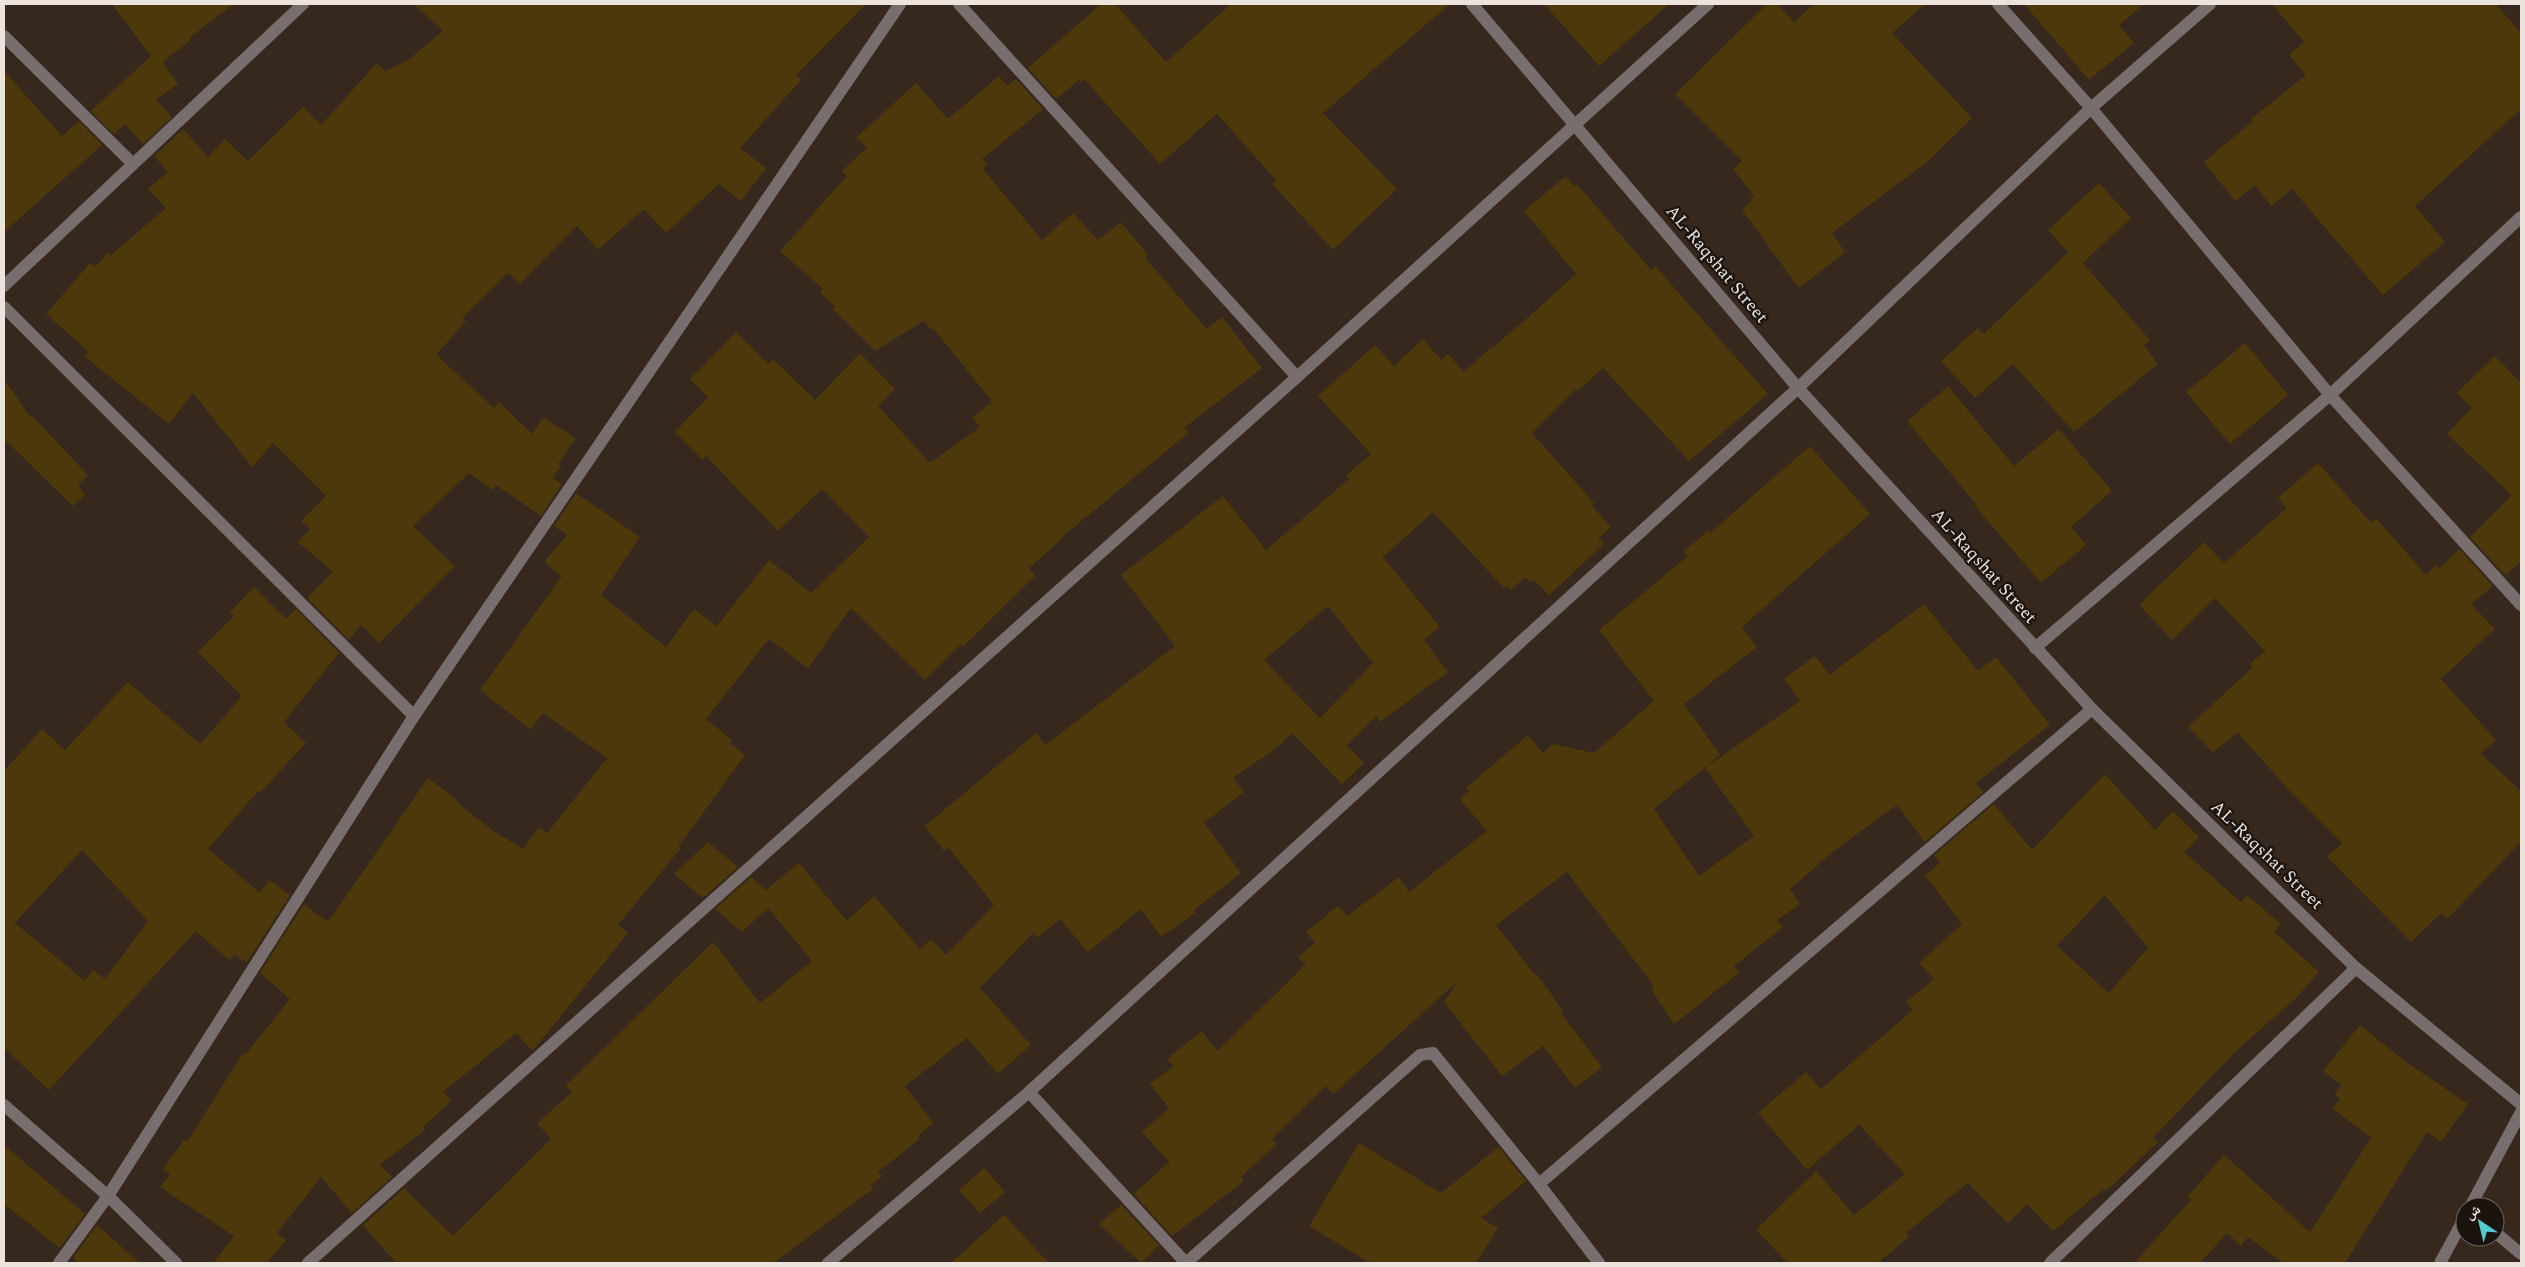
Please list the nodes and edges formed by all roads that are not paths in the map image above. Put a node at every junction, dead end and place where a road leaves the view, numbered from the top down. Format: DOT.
graph roads {
  1 [pos="303,4"];
  2 [pos="900,4"];
  3 [pos="959,4"];
  4 [pos="1472,4"];
  5 [pos="1708,4"];
  6 [pos="1998,4"];
  7 [pos="2210,4"];
  8 [pos="4,36"];
  9 [pos="2091,108"];
  10 [pos="1575,124"];
  11 [pos="133,164"];
  12 [pos="2521,217"];
  13 [pos="4,286"];
  14 [pos="4,307"];
  15 [pos="1297,377"];
  16 [pos="1798,388"];
  17 [pos="2330,395"];
  18 [pos="2521,605"];
  19 [pos="2035,648"];
  20 [pos="2092,709"];
  21 [pos="414,716"];
  22 [pos="2356,968"];
  23 [pos="1029,1092"];
  24 [pos="2521,1104"];
  25 [pos="4,1105"];
  26 [pos="2521,1112"];
  27 [pos="1539,1184"];
  28 [pos="108,1196"];
  29 [pos="2475,1197"];
  30 [pos="2455,1235"];
  31 [pos="2505,1240"];
  32 [pos="2521,1254"];
  33 [pos="59,1263"];
  34 [pos="176,1263"];
  35 [pos="308,1263"];
  36 [pos="828,1263"];
  37 [pos="1186,1263"];
  38 [pos="1599,1263"];
  39 [pos="2050,1263"];
  40 [pos="2440,1263"];
  1 -- 11 [label="street"];
  2 -- 21 [label="street"];
  3 -- 15 [label="street"];
  4 -- 10 [label="street, AL-Raqshat Street"];
  5 -- 10 [label="street"];
  6 -- 9 [label="street"];
  7 -- 9 [label="street"];
  8 -- 11 [label="street"];
  9 -- 16 [label="street"];
  9 -- 17 [label="street"];
  10 -- 15 [label="street"];
  10 -- 16 [label="street, AL-Raqshat Street"];
  11 -- 13 [label="street"];
  12 -- 17 [label="street"];
  14 -- 21 [label="street"];
  15 -- 35 [label="street"];
  16 -- 19 [label="street, AL-Raqshat Street"];
  16 -- 23 [label="street"];
  17 -- 18 [label="street"];
  17 -- 19 [label="street"];
  19 -- 20 [label="street, AL-Raqshat Street"];
  20 -- 22 [label="street, AL-Raqshat Street"];
  20 -- 27 [label="street"];
  21 -- 28 [label="street"];
  22 -- 24 [label="street, AL-Raqshat Street"];
  22 -- 39 [label="street"];
  23 -- 36 [label="street"];
  23 -- 37 [label="street"];
  25 -- 28 [label="street"];
  26 -- 29 [label="street"];
  27 -- 37 [label="street"];
  27 -- 38 [label="street"];
  28 -- 33 [label="street"];
  28 -- 34 [label="street"];
  30 -- 40 [label="street"];
  31 -- 32 [label="street"];
}
